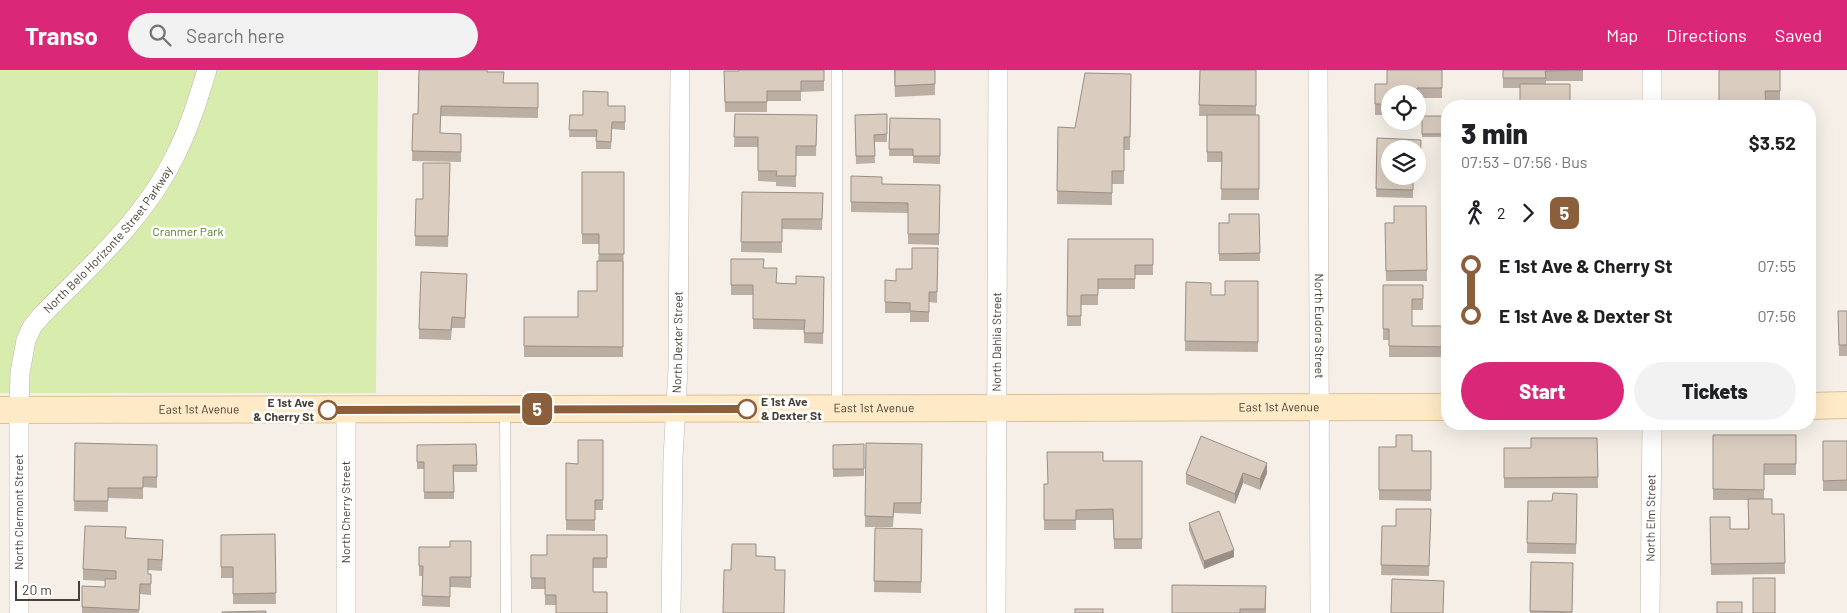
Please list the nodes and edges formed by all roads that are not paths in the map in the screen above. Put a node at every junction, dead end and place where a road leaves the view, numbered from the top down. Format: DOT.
graph roads {
  1 [pos="207,70"];
  2 [pos="680,70"];
  3 [pos="837,70"];
  4 [pos="998,70"];
  5 [pos="1318,70"];
  6 [pos="1652,70"];
  7 [pos="1652,100"];
  8 [pos="1816,406"];
  9 [pos="1847,406"];
  10 [pos="1320,407"];
  11 [pos="1441,407"];
  12 [pos="836,408"];
  13 [pos="998,408"];
  14 [pos="505,409"];
  15 [pos="676,409"];
  16 [pos="9,410"];
  17 [pos="346,410"];
  18 [pos="1652,430"];
  19 [pos="19,613"];
  20 [pos="346,613"];
  21 [pos="506,613"];
  22 [pos="671,613"];
  23 [pos="996,613"];
  24 [pos="1320,613"];
  25 [pos="1650,613"];
  1 -- 16 [label="street, North Belo Horizonte Street Parkway"];
  2 -- 15 [label="street, North Dexter Street"];
  3 -- 12 [label="lane"];
  4 -- 13 [label="street, North Dahlia Street"];
  5 -- 10 [label="street, North Eudora Street"];
  6 -- 7 [label="street"];
  8 -- 9 [label="street"];
  10 -- 11 [label="street, East 1st Avenue"];
  10 -- 13 [label="street, East 1st Avenue"];
  10 -- 24 [label="street, North Eudora Street"];
  12 -- 13 [label="street, East 1st Avenue"];
  12 -- 15 [label="street, East 1st Avenue"];
  13 -- 23 [label="street, North Dahlia Street"];
  14 -- 15 [label="street, East 1st Avenue"];
  14 -- 17 [label="street, East 1st Avenue"];
  14 -- 21 [label="lane"];
  15 -- 22 [label="street, North Dexter Street"];
  16 -- 17 [label="street, East 1st Avenue"];
  16 -- 19 [label="street, North Clermont Street"];
  17 -- 20 [label="street, North Cherry Street"];
  18 -- 25 [label="street, North Elm Street"];
}
